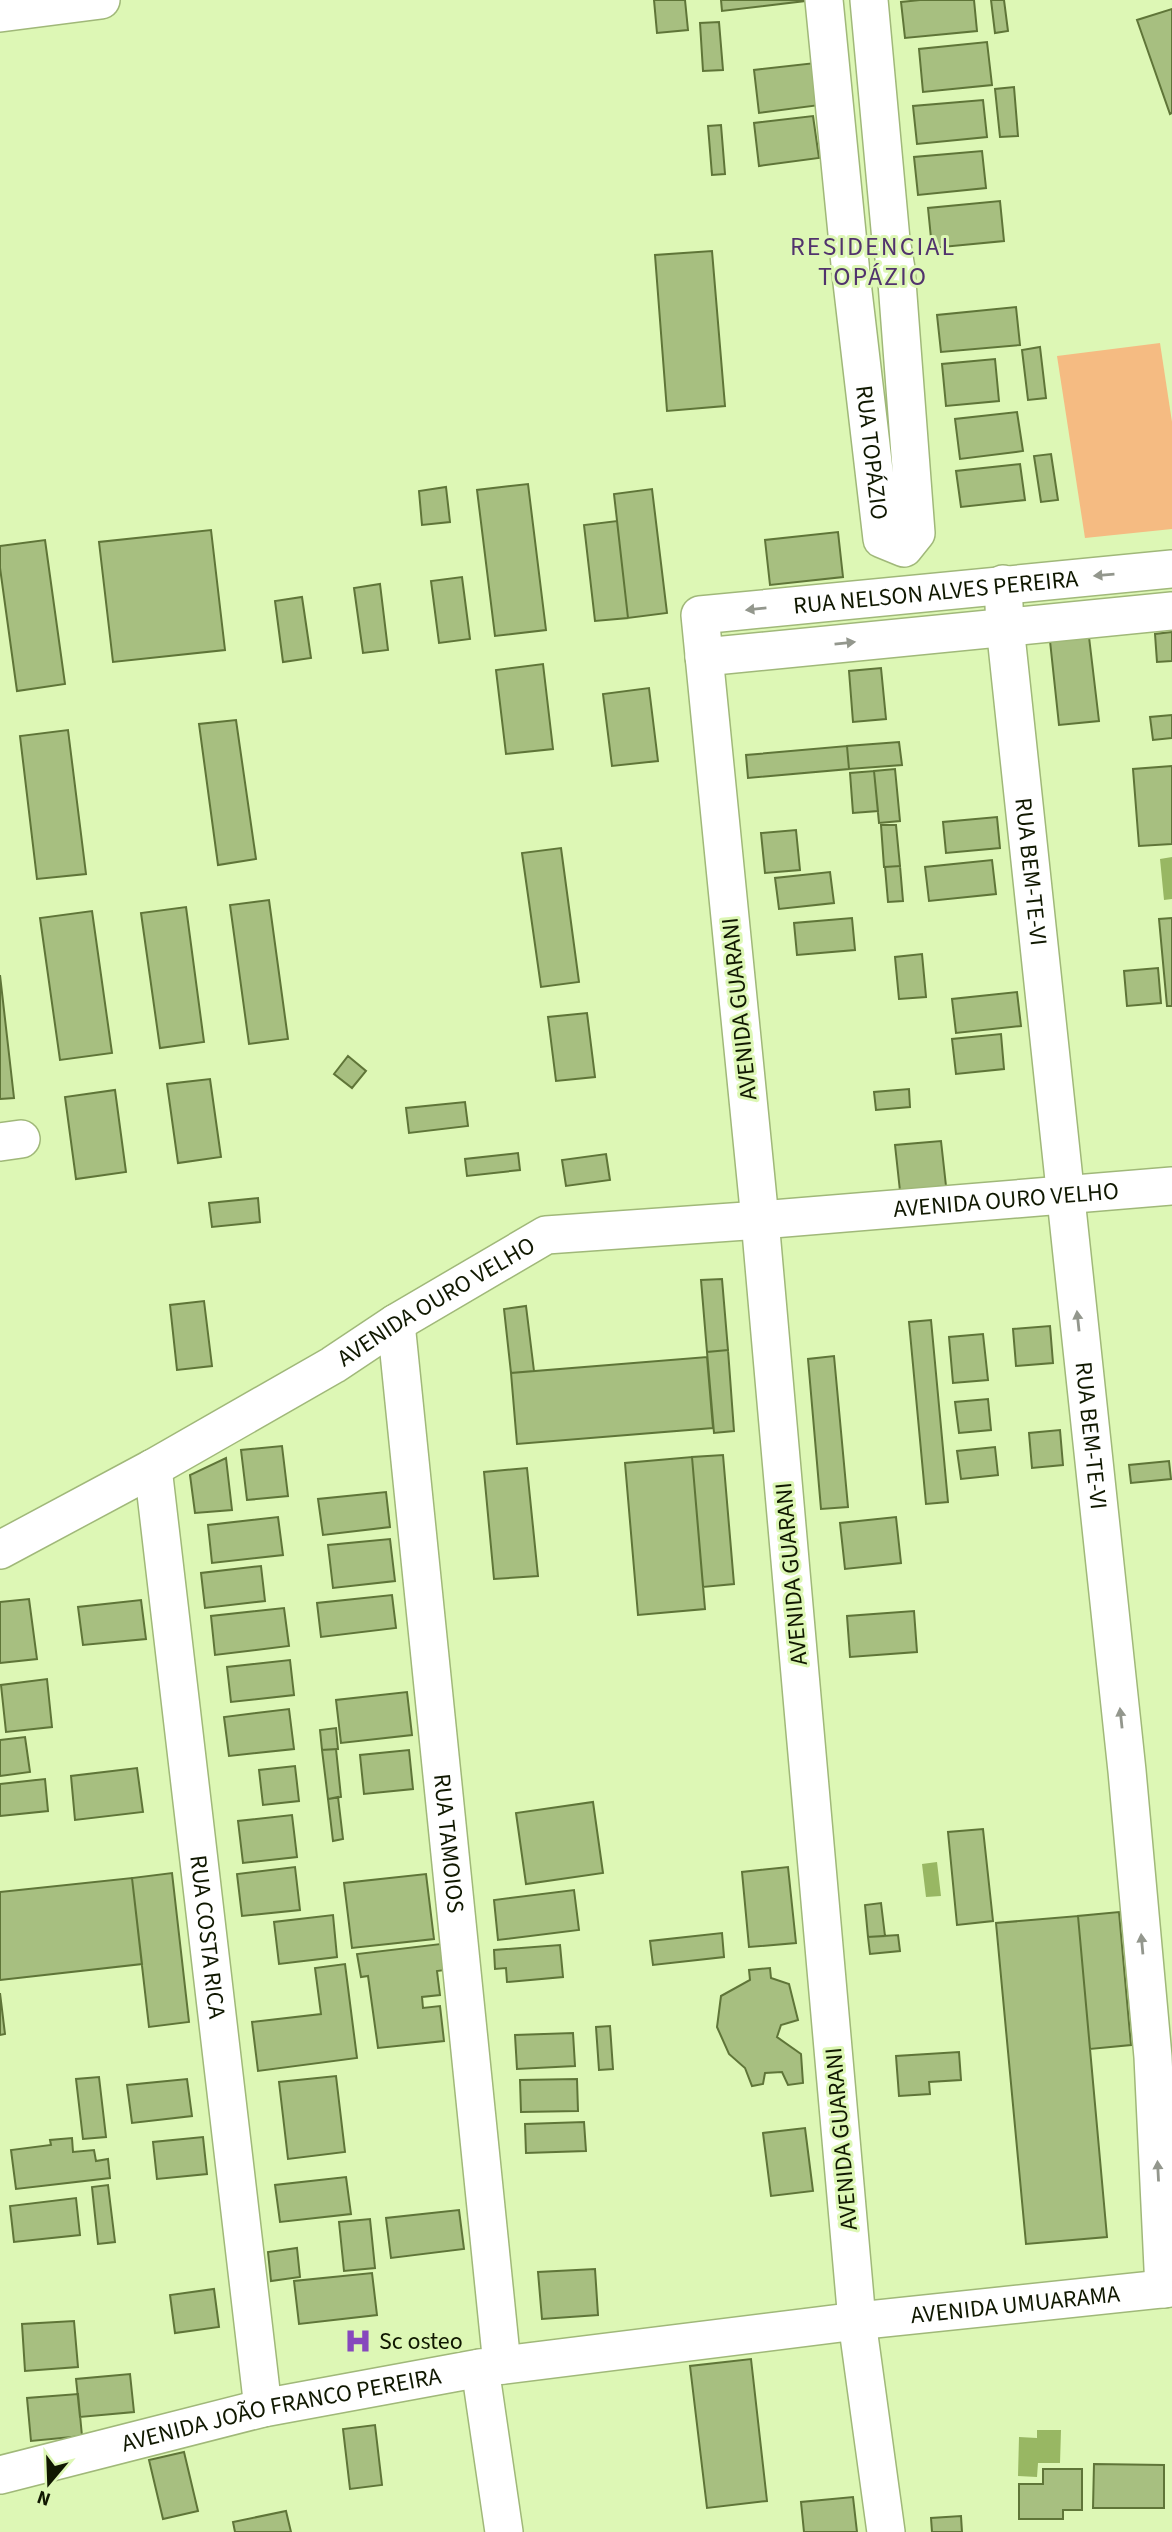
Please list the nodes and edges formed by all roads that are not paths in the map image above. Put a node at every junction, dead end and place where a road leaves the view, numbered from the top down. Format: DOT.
graph roads {
  1 [pos="101,0"];
  2 [pos="824,0"];
  3 [pos="869,0"];
  4 [pos="57,3"];
  5 [pos="0,13"];
  6 [pos="893,255"];
  7 [pos="850,260"];
  8 [pos="1172,569"];
  9 [pos="1003,584"];
  10 [pos="1172,611"];
  11 [pos="699,615"];
  12 [pos="1004,626"];
  13 [pos="704,657"];
  14 [pos="1172,1186"];
  15 [pos="1064,1195"];
  16 [pos="760,1220"];
  17 [pos="396,1324"];
  18 [pos="153,1468"];
  19 [pos="0,1550"];
  20 [pos="1168,2288"];
  21 [pos="857,2321"];
  22 [pos="491,2367"];
  23 [pos="263,2408"];
  24 [pos="0,2475"];
  25 [pos="503,2532"];
  26 [pos="886,2532"];
  1 -- 4 [label="street"];
  2 -- 7 [label="street, RUA TOPÁZIO"];
  3 -- 6 [label="street, RUA TOPÁZIO"];
  4 -- 5 [label="street"];
  6 -- 7 [label="street"];
  6 -- 7 [label="street, RUA TOPÁZIO"];
  8 -- 9 [label="street, RUA NELSON ALVES PEREIRA, one-way"];
  9 -- 11 [label="street, RUA NELSON ALVES PEREIRA, one-way"];
  9 -- 12 [label="street, RUA BEM-TE-VI"];
  10 -- 12 [label="street, RUA NELSON ALVES PEREIRA"];
  11 -- 13 [label="street, AVENIDA GUARANI"];
  13 -- 12 [label="street, RUA NELSON ALVES PEREIRA, one-way"];
  12 -- 15 [label="street, RUA BEM-TE-VI"];
  13 -- 16 [label="street, AVENIDA GUARANI"];
  14 -- 15 [label="street, AVENIDA OURO VELHO"];
  15 -- 16 [label="street, AVENIDA OURO VELHO"];
  20 -- 15 [label="street, RUA BEM-TE-VI, one-way"];
  16 -- 17 [label="street, AVENIDA OURO VELHO"];
  16 -- 21 [label="street, AVENIDA GUARANI"];
  17 -- 18 [label="street, AVENIDA OURO VELHO"];
  17 -- 22 [label="street, RUA TAMOIOS"];
  18 -- 19 [label="street, AVENIDA OURO VELHO"];
  18 -- 23 [label="street, RUA COSTA RICA"];
  20 -- 21 [label="street, AVENIDA UMUARAMA"];
  21 -- 22 [label="street, AVENIDA JOÃO FRANCO PEREIRA"];
  21 -- 26 [label="street, AVENIDA GUARANI"];
  22 -- 23 [label="street, AVENIDA JOÃO FRANCO PEREIRA"];
  22 -- 25 [label="street, RUA TAMOIOS"];
  23 -- 24 [label="street, AVENIDA JOÃO FRANCO PEREIRA"];
}
